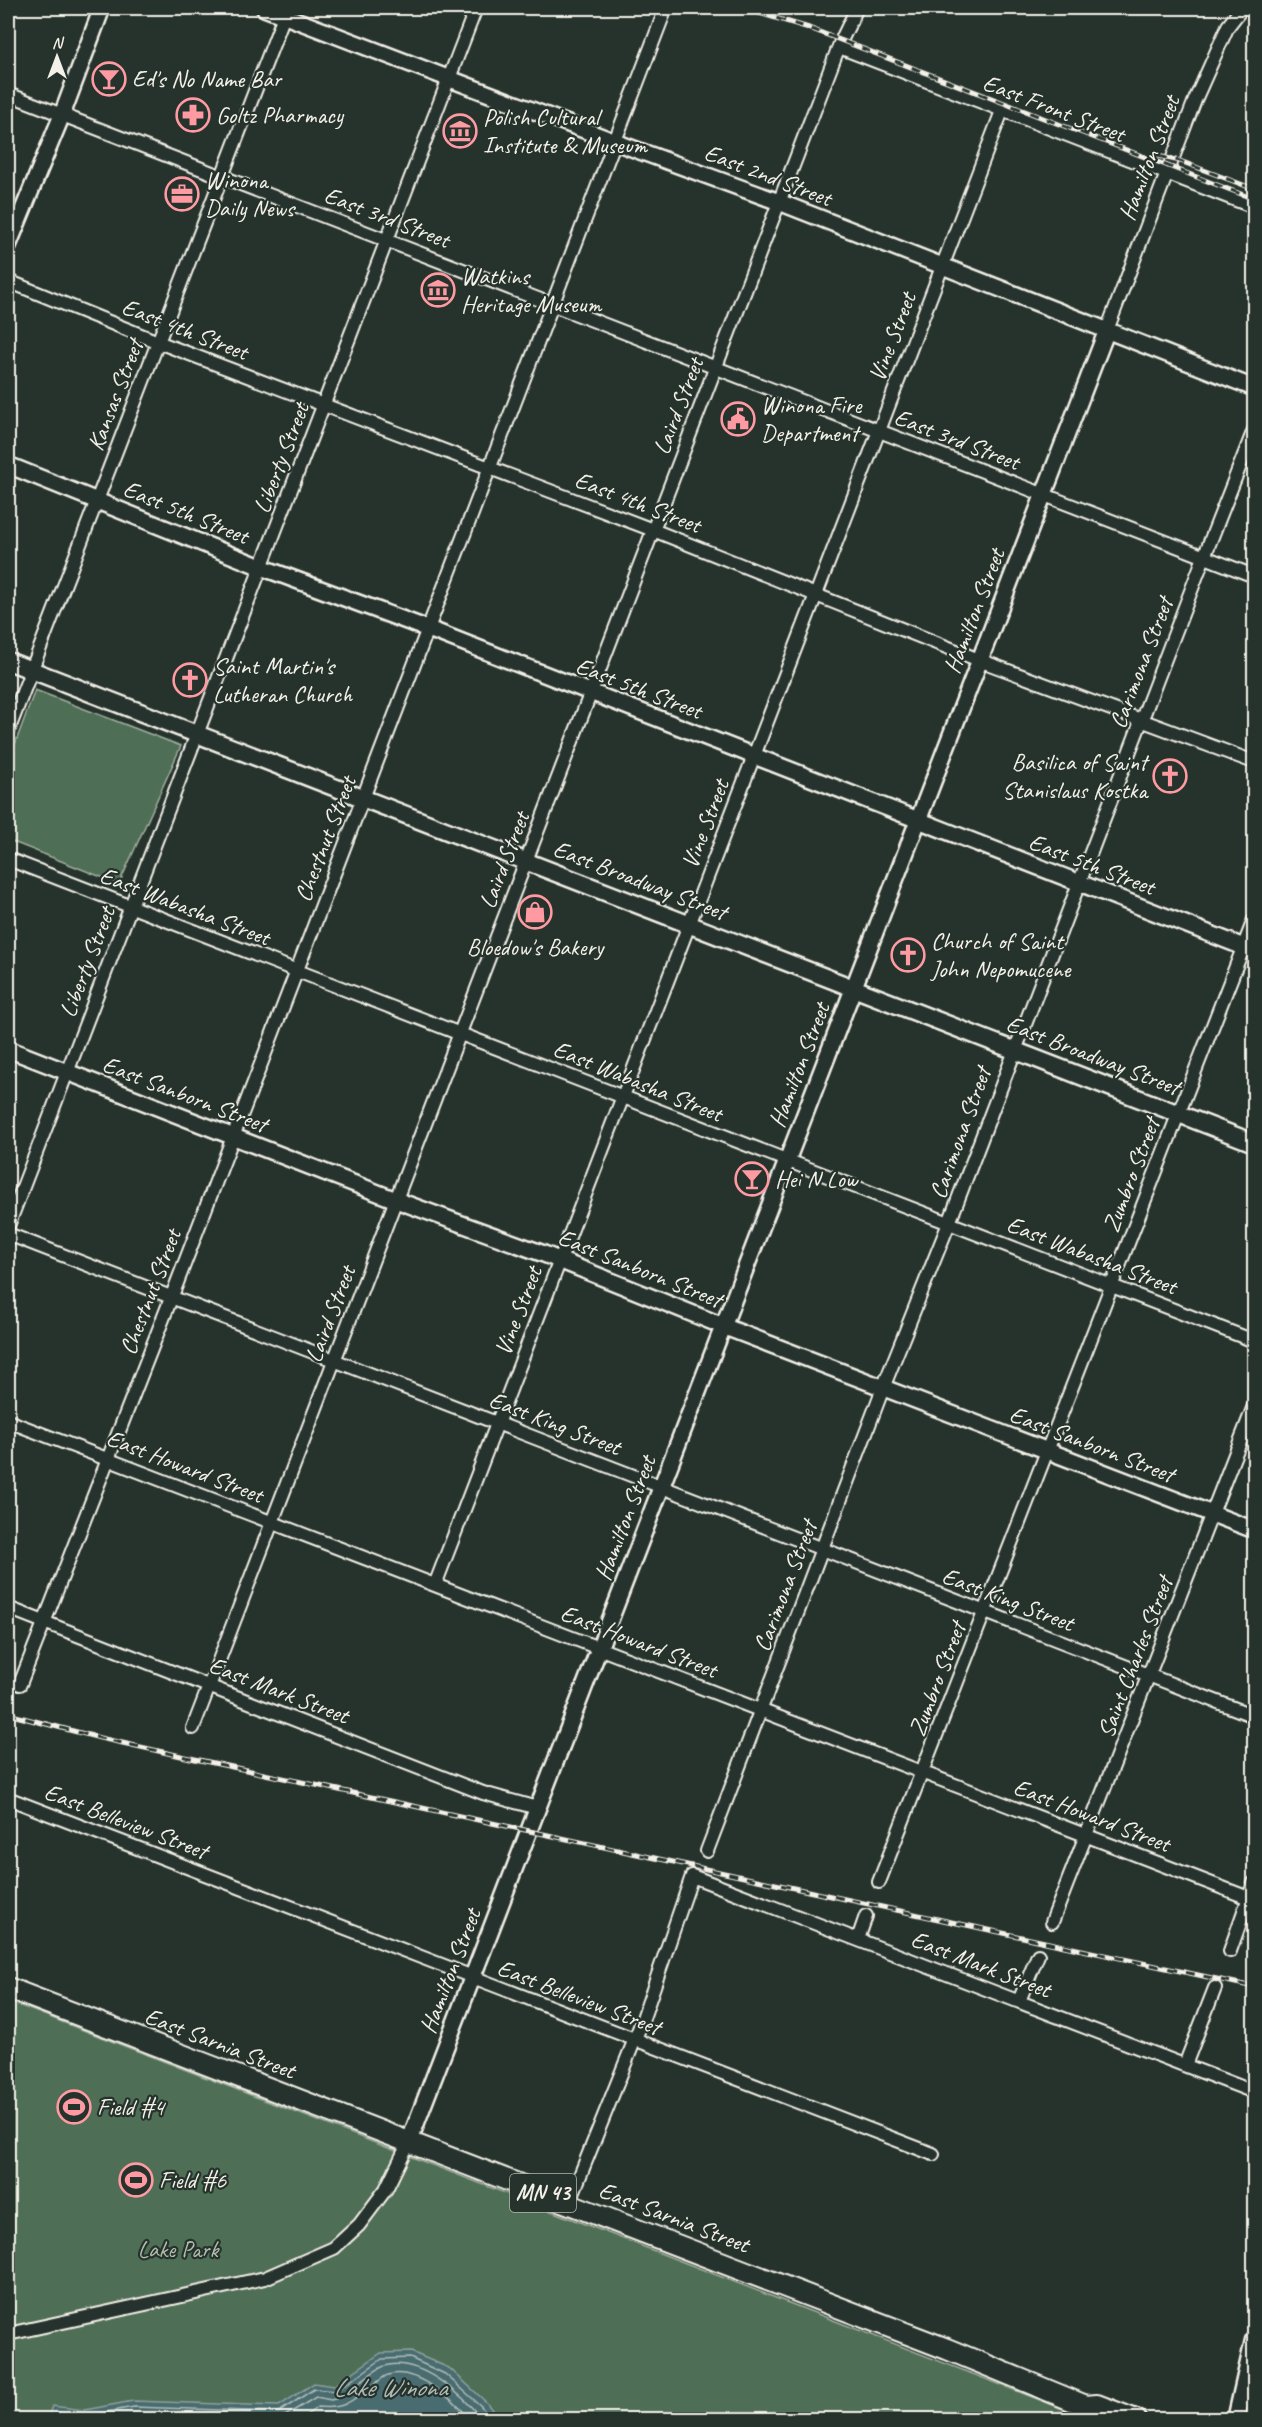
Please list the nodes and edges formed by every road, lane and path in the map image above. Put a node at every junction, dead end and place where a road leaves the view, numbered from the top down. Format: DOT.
graph roads {
  1 [pos="102,8"];
  2 [pos="264,8"];
  3 [pos="477,8"];
  4 [pos="666,8"];
  5 [pos="857,8"];
  6 [pos="1242,8"];
  7 [pos="286,12"];
  8 [pos="839,47"];
  9 [pos="449,78"];
  10 [pos="8,94"];
  11 [pos="1002,111"];
  12 [pos="62,115"];
  13 [pos="616,142"];
  14 [pos="1167,173"];
  15 [pos="222,177"];
  16 [pos="779,202"];
  17 [pos="1254,207"];
  18 [pos="387,240"];
  19 [pos="8,246"];
  20 [pos="941,266"];
  21 [pos="8,281"];
  22 [pos="553,305"];
  23 [pos="1107,330"];
  24 [pos="158,342"];
  25 [pos="716,368"];
  26 [pos="1254,388"];
  27 [pos="323,405"];
  28 [pos="1254,430"];
  29 [pos="879,431"];
  30 [pos="8,465"];
  31 [pos="490,469"];
  32 [pos="1043,495"];
  33 [pos="97,500"];
  34 [pos="653,530"];
  35 [pos="1204,557"];
  36 [pos="261,567"];
  37 [pos="1254,576"];
  38 [pos="816,595"];
  39 [pos="428,629"];
  40 [pos="980,660"];
  41 [pos="8,661"];
  42 [pos="31,670"];
  43 [pos="590,694"];
  44 [pos="1142,720"];
  45 [pos="8,731"];
  46 [pos="197,734"];
  47 [pos="753,757"];
  48 [pos="1254,762"];
  49 [pos="363,798"];
  50 [pos="917,821"];
  51 [pos="8,860"];
  52 [pos="526,862"];
  53 [pos="1080,884"];
  54 [pos="130,907"];
  55 [pos="1254,920"];
  56 [pos="689,925"];
  57 [pos="1250,949"];
  58 [pos="296,972"];
  59 [pos="853,988"];
  60 [pos="460,1033"];
  61 [pos="8,1049"];
  62 [pos="1014,1050"];
  63 [pos="66,1073"];
  64 [pos="622,1098"];
  65 [pos="1178,1113"];
  66 [pos="232,1136"];
  67 [pos="1254,1143"];
  68 [pos="786,1162"];
  69 [pos="396,1200"];
  70 [pos="949,1223"];
  71 [pos="8,1226"];
  72 [pos="8,1234"];
  73 [pos="560,1260"];
  74 [pos="1111,1285"];
  75 [pos="171,1297"];
  76 [pos="723,1326"];
  77 [pos="1254,1341"];
  78 [pos="335,1360"];
  79 [pos="883,1388"];
  80 [pos="1254,1406"];
  81 [pos="8,1420"];
  82 [pos="497,1423"];
  83 [pos="1047,1452"];
  84 [pos="108,1459"];
  85 [pos="661,1487"];
  86 [pos="1213,1514"];
  87 [pos="272,1522"];
  88 [pos="1254,1530"];
  89 [pos="822,1549"];
  90 [pos="435,1585"];
  91 [pos="8,1608"];
  92 [pos="985,1612"];
  93 [pos="45,1623"];
  94 [pos="599,1648"];
  95 [pos="1149,1676"];
  96 [pos="20,1684"];
  97 [pos="210,1685"];
  98 [pos="759,1710"];
  99 [pos="1254,1716"];
  100 [pos="193,1728"];
  101 [pos="923,1773"];
  102 [pos="10,1799"];
  103 [pos="537,1808"];
  104 [pos="1087,1836"];
  105 [pos="706,1851"];
  106 [pos="879,1882"];
  107 [pos="1254,1883"];
  108 [pos="1252,1899"];
  109 [pos="866,1916"];
  110 [pos="1052,1922"];
  111 [pos="858,1939"];
  112 [pos="1230,1951"];
  113 [pos="1038,1955"];
  114 [pos="472,1978"];
  115 [pos="8,1988"];
  116 [pos="1215,1988"];
  117 [pos="1019,2001"];
  118 [pos="635,2040"];
  119 [pos="1185,2065"];
  120 [pos="1254,2092"];
  121 [pos="408,2142"];
  122 [pos="933,2154"];
  123 [pos="569,2203"];
  124 [pos="8,2334"];
  125 [pos="1254,2340"];
  126 [pos="1086,2406"];
  127 [pos="1104,2420"];
  128 [pos="1136,2420"];
  129 [pos="1236,2420"];
  1 -- 12 [label="street"];
  2 -- 7 [label="street, East 2nd Street"];
  3 -- 9 [label="street, Liberty Street"];
  4 -- 13 [label="street, Chestnut Street"];
  5 -- 8 [label="street, Laird Street"];
  6 -- 14 [label="street, Hamilton Street"];
  7 -- 9 [label="street, East 2nd Street"];
  7 -- 15 [label="street, Kansas Street"];
  8 -- 11 [label="street, East Front Street"];
  8 -- 16 [label="street, Laird Street"];
  9 -- 13 [label="street, East 2nd Street"];
  9 -- 18 [label="street, Liberty Street"];
  10 -- 12 [label="street, East 3rd Street"];
  11 -- 14 [label="street, East Front Street"];
  11 -- 20 [label="street, Vine Street"];
  12 -- 15 [label="street, East 3rd Street"];
  12 -- 19 [label="street"];
  13 -- 16 [label="street, East 2nd Street"];
  13 -- 22 [label="street, Chestnut Street"];
  14 -- 17 [label="street, East Front Street"];
  14 -- 23 [label="street, Hamilton Street"];
  15 -- 18 [label="street, East 3rd Street"];
  15 -- 24 [label="street, Kansas Street"];
  16 -- 20 [label="street, East 2nd Street"];
  16 -- 25 [label="street, Laird Street"];
  18 -- 22 [label="street, East 3rd Street"];
  18 -- 27 [label="street, Liberty Street"];
  20 -- 23 [label="street, East 2nd Street"];
  20 -- 29 [label="street, Vine Street"];
  21 -- 24 [label="street, East 4th Street"];
  22 -- 25 [label="street, East 3rd Street"];
  22 -- 31 [label="street, Chestnut Street"];
  23 -- 26 [label="street, East 2nd Street"];
  23 -- 32 [label="street, Hamilton Street"];
  24 -- 27 [label="street, East 4th Street"];
  24 -- 33 [label="street, Kansas Street"];
  25 -- 29 [label="street, East 3rd Street"];
  25 -- 34 [label="street, Laird Street"];
  27 -- 31 [label="street, East 4th Street"];
  27 -- 36 [label="street, Liberty Street"];
  28 -- 35 [label="street, Carimona Street"];
  29 -- 32 [label="street, East 3rd Street"];
  29 -- 38 [label="street, Vine Street"];
  30 -- 33 [label="street, East 5th Street"];
  31 -- 34 [label="street, East 4th Street"];
  31 -- 39 [label="street, Chestnut Street"];
  32 -- 35 [label="street, East 3rd Street"];
  32 -- 40 [label="street, Hamilton Street"];
  33 -- 36 [label="street, East 5th Street"];
  33 -- 42 [label="street, Kansas Street"];
  34 -- 38 [label="street, East 4th Street"];
  34 -- 43 [label="street, Laird Street"];
  35 -- 37 [label="street, East 3rd Street"];
  35 -- 44 [label="street, Carimona Street"];
  36 -- 39 [label="street, East 5th Street"];
  36 -- 46 [label="street, Liberty Street"];
  38 -- 40 [label="street, East 4th Street"];
  38 -- 47 [label="street, Vine Street"];
  39 -- 43 [label="street, East 5th Street"];
  39 -- 49 [label="street, Chestnut Street"];
  40 -- 44 [label="street, East 4th Street"];
  40 -- 50 [label="street, Hamilton Street"];
  41 -- 42 [label="main road, East Broadway Street"];
  42 -- 45 [label="street, Kansas Street"];
  42 -- 46 [label="main road, East Broadway Street"];
  43 -- 47 [label="street, East 5th Street"];
  43 -- 52 [label="street, Laird Street"];
  44 -- 48 [label="street, East 4th Street"];
  44 -- 53 [label="street, Carimona Street"];
  46 -- 49 [label="main road, East Broadway Street"];
  46 -- 54 [label="street, Liberty Street"];
  47 -- 50 [label="street, East 5th Street"];
  47 -- 56 [label="street, Vine Street"];
  49 -- 52 [label="main road, East Broadway Street"];
  49 -- 58 [label="street, Chestnut Street"];
  50 -- 53 [label="street, East 5th Street"];
  50 -- 59 [label="street, Hamilton Street"];
  51 -- 54 [label="street, East Wabasha Street"];
  52 -- 56 [label="main road, East Broadway Street"];
  52 -- 60 [label="street, Laird Street"];
  53 -- 57 [label="street, East 5th Street"];
  53 -- 62 [label="street, Carimona Street"];
  54 -- 58 [label="street, East Wabasha Street"];
  54 -- 63 [label="street, Liberty Street"];
  55 -- 57 [label="street, Zumbro Street"];
  56 -- 59 [label="main road, East Broadway Street"];
  56 -- 64 [label="street, Vine Street"];
  57 -- 65 [label="street, Zumbro Street"];
  58 -- 60 [label="street, East Wabasha Street"];
  58 -- 66 [label="street, Chestnut Street"];
  59 -- 62 [label="main road, East Broadway Street"];
  59 -- 68 [label="street, Hamilton Street"];
  60 -- 64 [label="street, East Wabasha Street"];
  60 -- 69 [label="street, Laird Street"];
  61 -- 63 [label="street, East Sanborn Street"];
  62 -- 65 [label="main road, East Broadway Street"];
  62 -- 70 [label="street, Carimona Street"];
  63 -- 66 [label="street, East Sanborn Street"];
  63 -- 71 [label="street, Liberty Street"];
  64 -- 68 [label="street, East Wabasha Street"];
  64 -- 73 [label="street, Vine Street"];
  65 -- 67 [label="main road, East Broadway Street"];
  65 -- 74 [label="street, Zumbro Street"];
  66 -- 69 [label="street, East Sanborn Street"];
  66 -- 75 [label="street, Chestnut Street"];
  68 -- 70 [label="street, East Wabasha Street"];
  68 -- 76 [label="street, Hamilton Street"];
  69 -- 73 [label="street, East Sanborn Street"];
  69 -- 78 [label="street, Laird Street"];
  70 -- 74 [label="street, East Wabasha Street"];
  70 -- 79 [label="street, Carimona Street"];
  72 -- 75 [label="street, East King Street"];
  73 -- 76 [label="street, East Sanborn Street"];
  73 -- 82 [label="street, Vine Street"];
  74 -- 77 [label="street, East Wabasha Street"];
  74 -- 83 [label="street, Zumbro Street"];
  75 -- 78 [label="street, East King Street"];
  75 -- 84 [label="street, Chestnut Street"];
  76 -- 79 [label="street, East Sanborn Street"];
  76 -- 85 [label="street, Hamilton Street"];
  78 -- 82 [label="street, East King Street"];
  78 -- 87 [label="street, Laird Street"];
  79 -- 83 [label="street, East Sanborn Street"];
  79 -- 89 [label="street, Carimona Street"];
  80 -- 86 [label="street, Saint Charles Street"];
  81 -- 84 [label="street, East Howard Street"];
  82 -- 85 [label="street, East King Street"];
  82 -- 90 [label="street, Vine Street"];
  83 -- 86 [label="street, East Sanborn Street"];
  83 -- 92 [label="street, Zumbro Street"];
  84 -- 87 [label="street, East Howard Street"];
  84 -- 93 [label="street, Chestnut Street"];
  85 -- 89 [label="street, East King Street"];
  85 -- 94 [label="street, Hamilton Street"];
  86 -- 88 [label="street, East Sanborn Street"];
  86 -- 95 [label="street, Saint Charles Street"];
  87 -- 90 [label="street, East Howard Street"];
  87 -- 97 [label="street, Laird Street"];
  89 -- 92 [label="street, East King Street"];
  89 -- 98 [label="street, Carimona Street"];
  90 -- 94 [label="street, East Howard Street"];
  91 -- 93 [label="street, East Mark Street"];
  92 -- 95 [label="street, East King Street"];
  92 -- 101 [label="street, Zumbro Street"];
  93 -- 96 [label="street, Chestnut Street"];
  93 -- 97 [label="street, East Mark Street"];
  94 -- 98 [label="street, East Howard Street"];
  94 -- 103 [label="street, Hamilton Street"];
  95 -- 99 [label="street, East King Street"];
  95 -- 104 [label="street, Saint Charles Street"];
  97 -- 100 [label="street, Laird Street"];
  97 -- 103 [label="street, East Mark Street"];
  98 -- 101 [label="street, East Howard Street"];
  98 -- 105 [label="street, Carimona Street"];
  101 -- 104 [label="street, East Howard Street"];
  101 -- 106 [label="street, Zumbro Street"];
  102 -- 114 [label="street, East Belleview Street"];
  103 -- 114 [label="street, Hamilton Street"];
  104 -- 108 [label="street, East Howard Street"];
  104 -- 110 [label="street, Saint Charles Street"];
  107 -- 108 [label="street"];
  108 -- 112 [label="street"];
  109 -- 111 [label="street"];
  111 -- 117 [label="street, East Mark Street"];
  111 -- 118 [label="street, East Mark Street"];
  113 -- 117 [label="street"];
  114 -- 118 [label="street, East Belleview Street"];
  114 -- 121 [label="street, Hamilton Street"];
  115 -- 121 [label="main road, East Sarnia Street / MN 43"];
  116 -- 119 [label="street"];
  117 -- 119 [label="street, East Mark Street"];
  118 -- 122 [label="street, East Belleview Street"];
  118 -- 123 [label="street"];
  119 -- 120 [label="street, East Mark Street"];
  121 -- 123 [label="main road, East Sarnia Street / MN 43"];
  121 -- 124 [label="street"];
  123 -- 126 [label="main road, East Sarnia Street / MN 43"];
  125 -- 129 [label="main road"];
  126 -- 127 [label="main road, East Sarnia Street / MN 43"];
  126 -- 128 [label="main road, East Sarnia Street / MN 43"];
}
